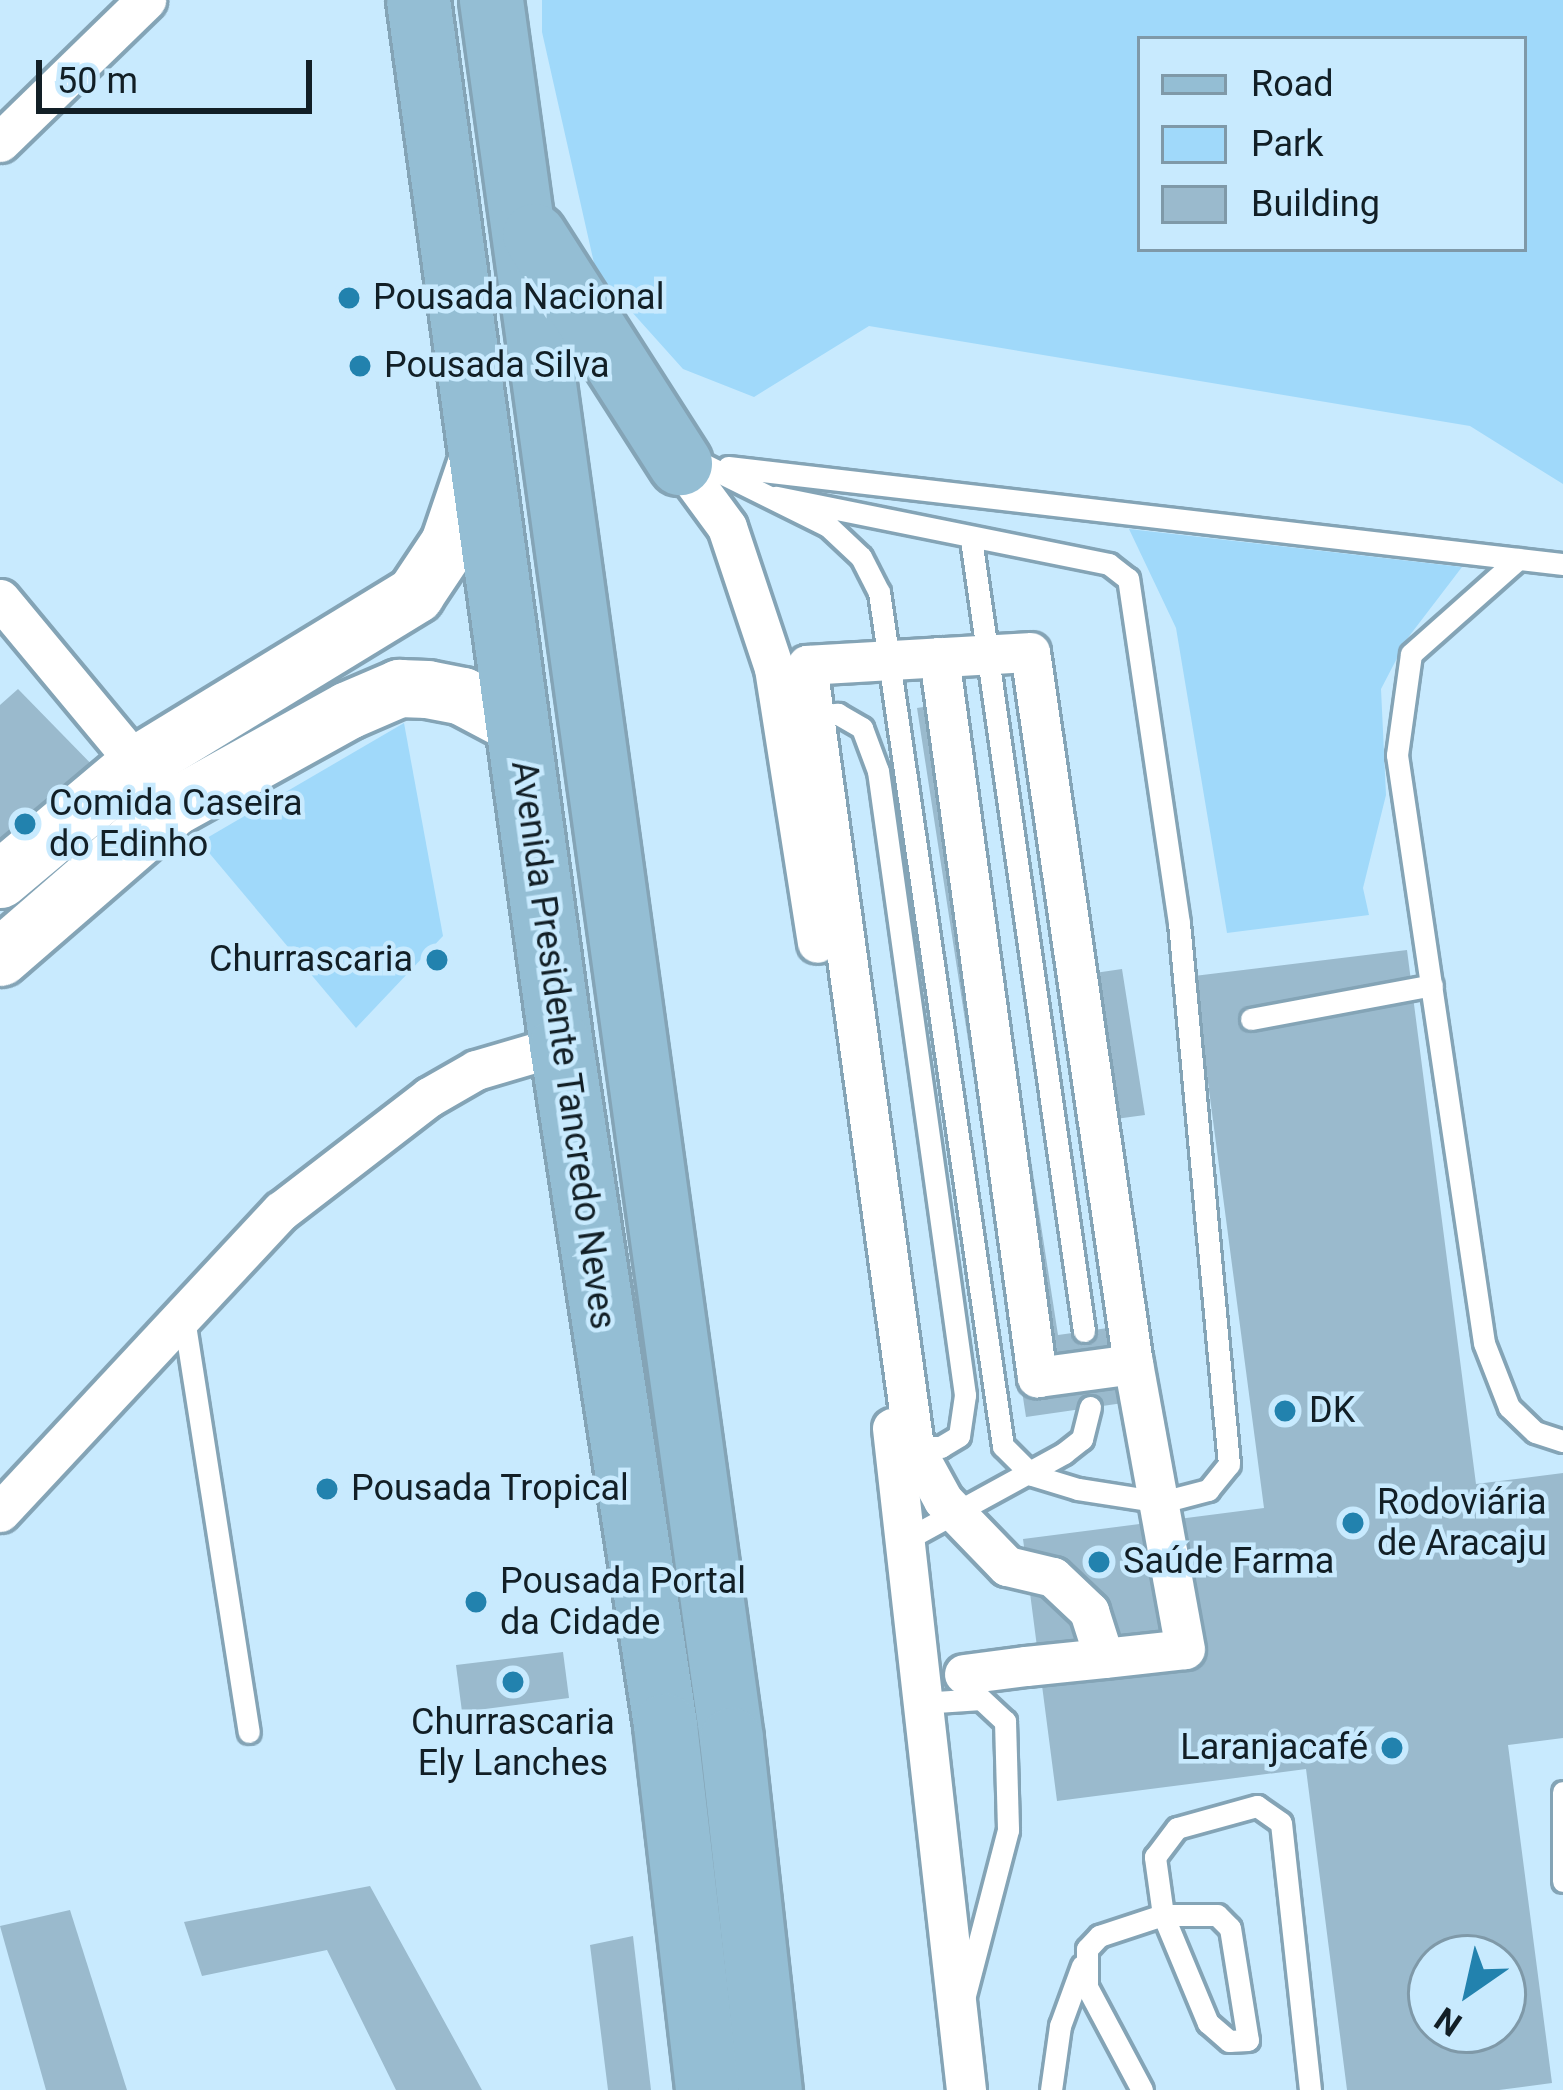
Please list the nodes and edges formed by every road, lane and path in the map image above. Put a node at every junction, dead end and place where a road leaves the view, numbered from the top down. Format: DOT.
graph roads {
  1 [pos="146,0"];
  2 [pos="418,0"];
  3 [pos="491,0"];
  4 [pos="0,142"];
  5 [pos="518,208"];
  6 [pos="481,449"];
  7 [pos="692,464"];
  8 [pos="776,497"];
  9 [pos="970,539"];
  10 [pos="1518,559"];
  11 [pos="1563,563"];
  12 [pos="0,599"];
  13 [pos="983,655"];
  14 [pos="939,657"];
  15 [pos="889,661"];
  16 [pos="798,720"];
  17 [pos="517,725"];
  18 [pos="137,764"];
  19 [pos="0,879"];
  20 [pos="0,957"];
  21 [pos="1432,986"];
  22 [pos="1251,1019"];
  23 [pos="561,1045"];
  24 [pos="183,1311"];
  25 [pos="1084,1331"];
  26 [pos="1133,1364"];
  27 [pos="1090,1407"];
  28 [pos="1563,1441"];
  29 [pos="904,1447"];
  30 [pos="1032,1475"];
  31 [pos="1162,1502"];
  32 [pos="954,1509"];
  33 [pos="0,1512"];
  34 [pos="909,1538"];
  35 [pos="1105,1658"];
  36 [pos="964,1673"];
  37 [pos="921,1703"];
  38 [pos="249,1732"];
  39 [pos="1563,1792"];
  40 [pos="1563,1881"];
  41 [pos="1163,1915"];
  42 [pos="1082,1966"];
  43 [pos="957,2025"];
  44 [pos="707,2090"];
  45 [pos="770,2090"];
  46 [pos="966,2090"];
  47 [pos="1051,2090"];
  48 [pos="1142,2090"];
  49 [pos="1310,2090"];
  1 -- 4 [label="street"];
  2 -- 6 [label="main road, Avenida Presidente Tancredo Neves"];
  3 -- 5 [label="main road, Avenida Presidente Tancredo Neves"];
  5 -- 7 [label="main road"];
  5 -- 45 [label="main road, Avenida Presidente Tancredo Neves"];
  6 -- 17 [label="main road, Avenida Presidente Tancredo Neves"];
  6 -- 18 [label="street"];
  7 -- 8 [label="lane"];
  7 -- 10 [label="lane"];
  7 -- 16 [label="street"];
  8 -- 9 [label="lane"];
  8 -- 15 [label="lane"];
  9 -- 13 [label="lane"];
  9 -- 31 [label="lane"];
  10 -- 11 [label="lane"];
  10 -- 21 [label="lane"];
  12 -- 18 [label="street"];
  13 -- 14 [label="street"];
  13 -- 25 [label="lane"];
  13 -- 26 [label="street"];
  14 -- 15 [label="street"];
  14 -- 26 [label="street"];
  15 -- 16 [label="street"];
  15 -- 30 [label="lane"];
  16 -- 29 [label="street"];
  16 -- 29 [label="lane"];
  17 -- 20 [label="street"];
  17 -- 23 [label="main road, Avenida Presidente Tancredo Neves"];
  18 -- 19 [label="street"];
  21 -- 22 [label="lane"];
  21 -- 28 [label="lane"];
  23 -- 24 [label="street"];
  23 -- 44 [label="main road, Avenida Presidente Tancredo Neves"];
  24 -- 33 [label="street"];
  24 -- 38 [label="lane"];
  26 -- 31 [label="street"];
  27 -- 30 [label="lane"];
  29 -- 32 [label="street"];
  29 -- 34 [label="street"];
  30 -- 31 [label="lane"];
  30 -- 32 [label="lane"];
  31 -- 35 [label="street"];
  32 -- 34 [label="lane"];
  32 -- 35 [label="street"];
  34 -- 37 [label="street"];
  35 -- 36 [label="street"];
  37 -- 43 [label="street"];
  37 -- 43 [label="lane"];
  39 -- 40 [label="lane"];
  41 -- 41 [label="lane"];
  41 -- 42 [label="lane"];
  41 -- 49 [label="lane"];
  42 -- 47 [label="lane"];
  42 -- 48 [label="lane"];
  43 -- 46 [label="street"];
}
